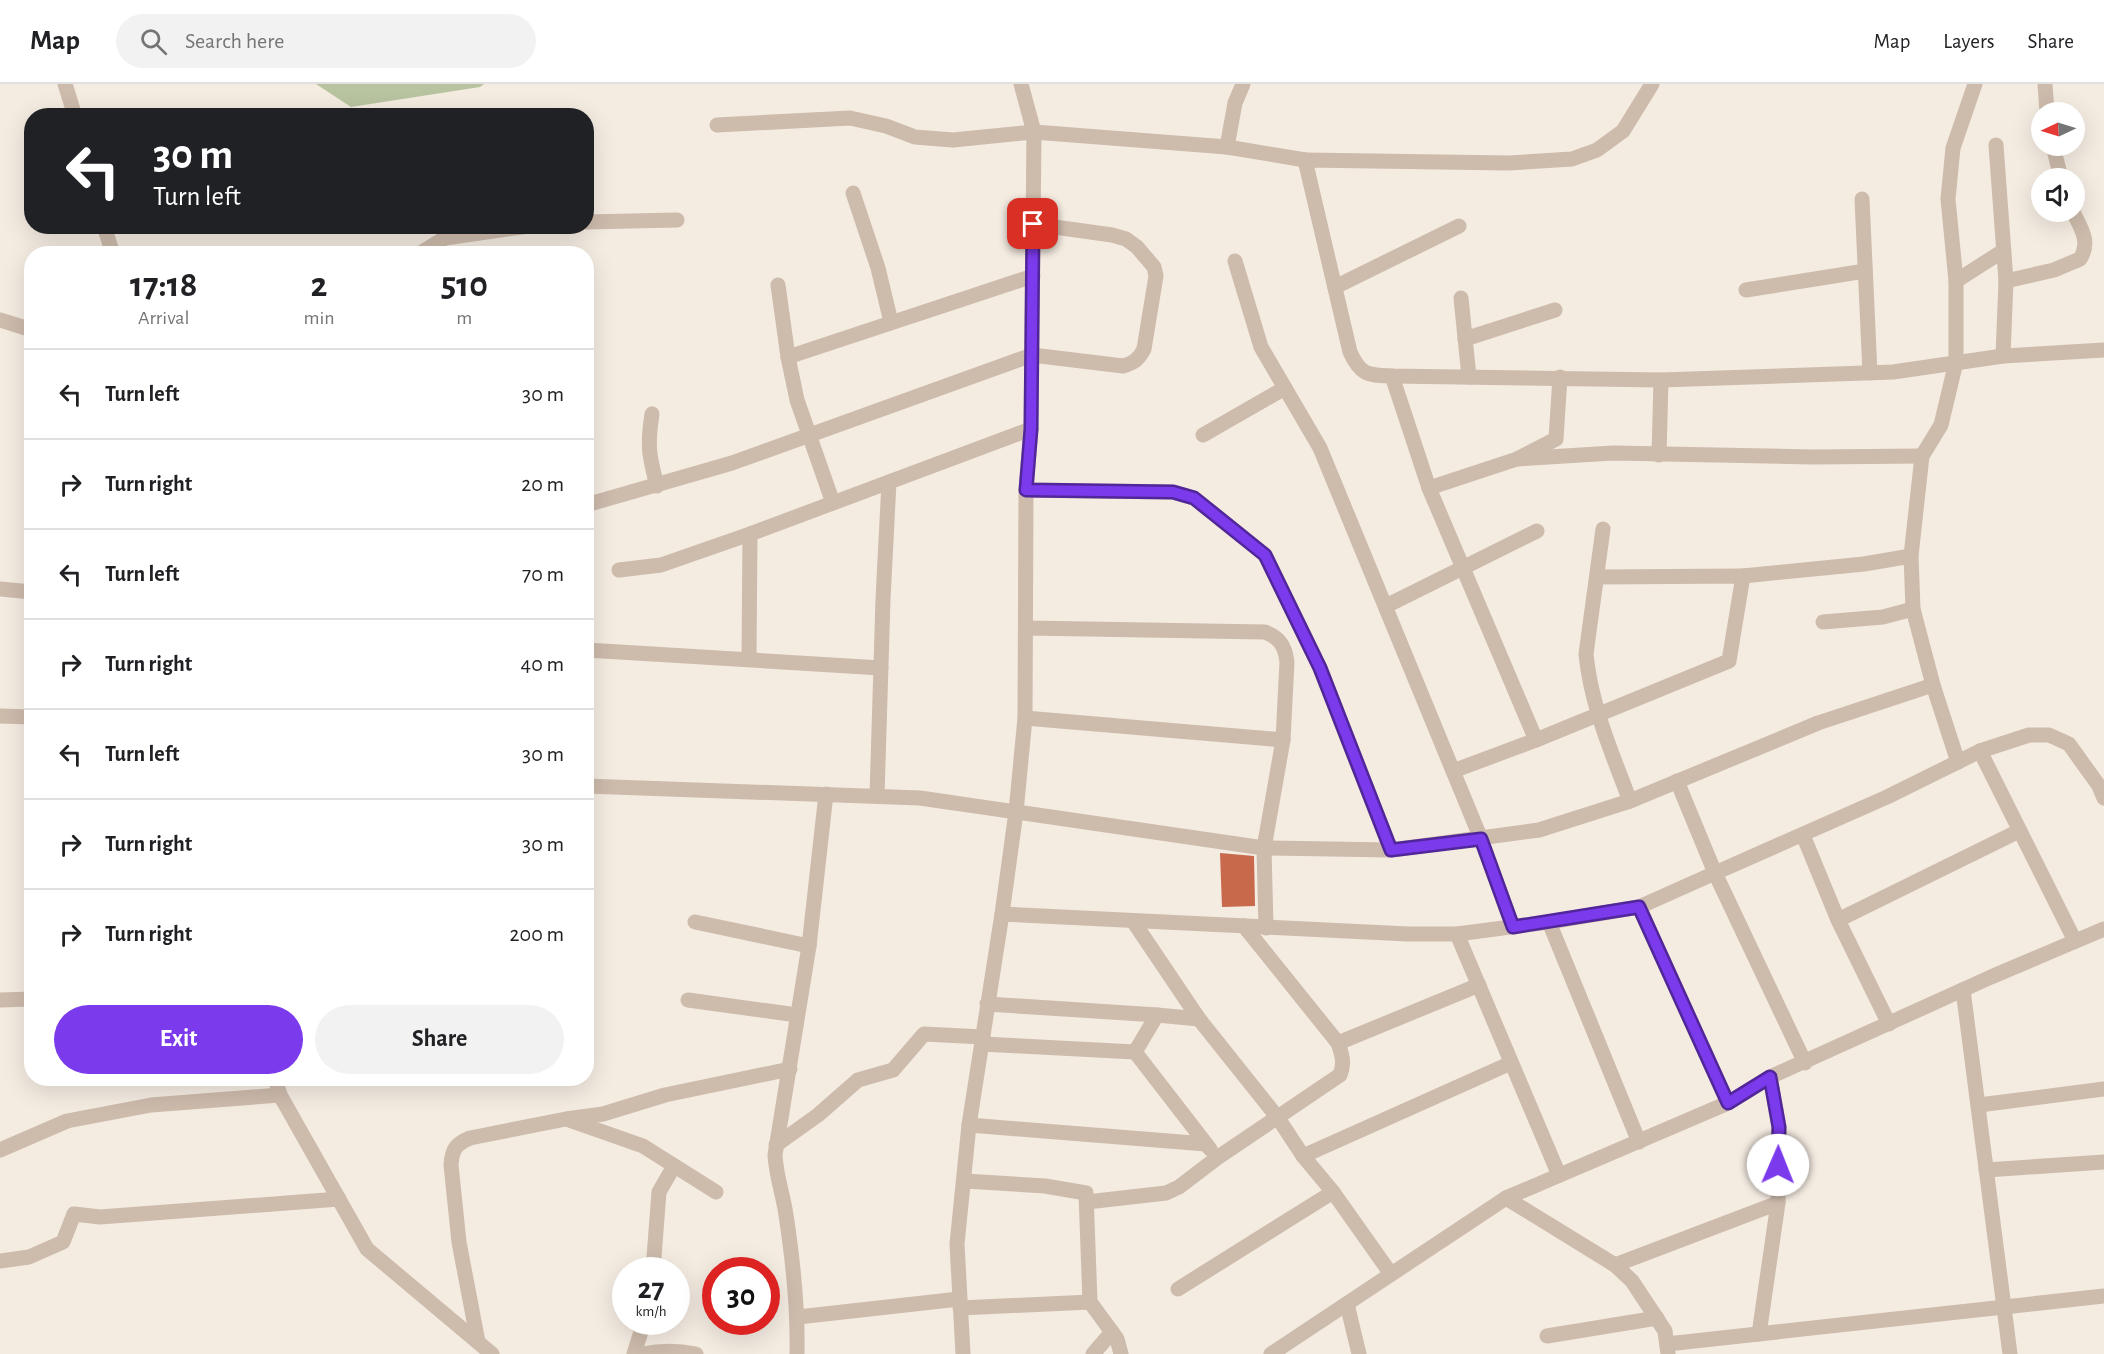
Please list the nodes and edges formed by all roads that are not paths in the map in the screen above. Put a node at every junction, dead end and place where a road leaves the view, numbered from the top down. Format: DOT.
graph roads {
  1 [pos="65,84"];
  2 [pos="1021,84"];
  3 [pos="1243,84"];
  4 [pos="1652,84"];
  5 [pos="1975,84"];
  6 [pos="2045,84"];
  7 [pos="2047,102"];
  8 [pos="72,108"];
  9 [pos="717,125"];
  10 [pos="1034,132"];
  11 [pos="1996,145"];
  12 [pos="1227,147"];
  13 [pos="1305,160"];
  14 [pos="853,194"];
  15 [pos="1862,199"];
  16 [pos="678,220"];
  17 [pos="594,222"];
  18 [pos="2078,222"];
  19 [pos="1033,224"];
  20 [pos="1459,226"];
  21 [pos="473,234"];
  22 [pos="428,246"];
  23 [pos="2003,251"];
  24 [pos="1235,261"];
  25 [pos="1865,271"];
  26 [pos="1033,276"];
  27 [pos="1956,281"];
  28 [pos="2006,281"];
  29 [pos="778,285"];
  30 [pos="1335,287"];
  31 [pos="1746,290"];
  32 [pos="1461,298"];
  33 [pos="1555,310"];
  34 [pos="0,320"];
  35 [pos="891,322"];
  36 [pos="24,328"];
  37 [pos="1465,339"];
  38 [pos="2104,350"];
  39 [pos="1032,355"];
  40 [pos="2003,356"];
  41 [pos="788,357"];
  42 [pos="1956,362"];
  43 [pos="1870,373"];
  44 [pos="1392,376"];
  45 [pos="1469,376"];
  46 [pos="1560,377"];
  47 [pos="1661,380"];
  48 [pos="1285,388"];
  49 [pos="651,414"];
  50 [pos="1031,429"];
  51 [pos="1203,435"];
  52 [pos="808,436"];
  53 [pos="1659,455"];
  54 [pos="1922,456"];
  55 [pos="1517,459"];
  56 [pos="889,482"];
  57 [pos="657,486"];
  58 [pos="1429,488"];
  59 [pos="1026,490"];
  60 [pos="594,500"];
  61 [pos="833,503"];
  62 [pos="1603,529"];
  63 [pos="1538,531"];
  64 [pos="750,534"];
  65 [pos="1911,555"];
  66 [pos="1463,566"];
  67 [pos="619,570"];
  68 [pos="1743,576"];
  69 [pos="1598,577"];
  70 [pos="0,589"];
  71 [pos="24,591"];
  72 [pos="1386,606"];
  73 [pos="1913,609"];
  74 [pos="1823,622"];
  75 [pos="1027,628"];
  76 [pos="594,650"];
  77 [pos="749,659"];
  78 [pos="881,668"];
  79 [pos="1933,685"];
  80 [pos="1598,715"];
  81 [pos="0,716"];
  82 [pos="24,717"];
  83 [pos="1025,718"];
  84 [pos="1283,740"];
  85 [pos="1536,740"];
  86 [pos="1980,751"];
  87 [pos="1958,762"];
  88 [pos="1454,771"];
  89 [pos="1677,781"];
  90 [pos="594,787"];
  91 [pos="826,795"];
  92 [pos="877,796"];
  93 [pos="2104,798"];
  94 [pos="1630,801"];
  95 [pos="1016,812"];
  96 [pos="2019,831"];
  97 [pos="1803,835"];
  98 [pos="1481,839"];
  99 [pos="1264,848"];
  100 [pos="1391,850"];
  101 [pos="1715,873"];
  102 [pos="1639,907"];
  103 [pos="1002,914"];
  104 [pos="1838,920"];
  105 [pos="1133,921"];
  106 [pos="695,922"];
  107 [pos="1550,922"];
  108 [pos="1244,926"];
  109 [pos="1266,927"];
  110 [pos="1513,927"];
  111 [pos="2104,929"];
  112 [pos="1457,934"];
  113 [pos="2075,941"];
  114 [pos="809,946"];
  115 [pos="1479,985"];
  116 [pos="1963,990"];
  117 [pos="24,999"];
  118 [pos="0,1000"];
  119 [pos="688,1000"];
  120 [pos="987,1004"];
  121 [pos="1157,1015"];
  122 [pos="798,1016"];
  123 [pos="1199,1020"];
  124 [pos="1889,1024"];
  125 [pos="983,1040"];
  126 [pos="1338,1043"];
  127 [pos="1135,1052"];
  128 [pos="1512,1063"];
  129 [pos="1805,1063"];
  130 [pos="790,1069"];
  131 [pos="1770,1077"];
  132 [pos="277,1086"];
  133 [pos="2104,1089"];
  134 [pos="280,1095"];
  135 [pos="1728,1103"];
  136 [pos="1979,1105"];
  137 [pos="1278,1118"];
  138 [pos="566,1119"];
  139 [pos="969,1125"];
  140 [pos="1640,1142"];
  141 [pos="1206,1144"];
  142 [pos="776,1145"];
  143 [pos="0,1150"];
  144 [pos="1303,1156"];
  145 [pos="1217,1158"];
  146 [pos="2104,1162"];
  147 [pos="674,1166"];
  148 [pos="1986,1170"];
  149 [pos="1559,1175"];
  150 [pos="965,1181"];
  151 [pos="716,1192"];
  152 [pos="1333,1192"];
  153 [pos="1506,1198"];
  154 [pos="339,1199"];
  155 [pos="1087,1202"];
  156 [pos="1778,1203"];
  157 [pos="653,1257"];
  158 [pos="0,1261"];
  159 [pos="1616,1265"];
  160 [pos="1391,1274"];
  161 [pos="1178,1289"];
  162 [pos="2104,1296"];
  163 [pos="1090,1302"];
  164 [pos="959,1303"];
  165 [pos="1347,1304"];
  166 [pos="2003,1308"];
  167 [pos="798,1317"];
  168 [pos="1656,1318"];
  169 [pos="1112,1332"];
  170 [pos="1759,1334"];
  171 [pos="640,1335"];
  172 [pos="1547,1336"];
  173 [pos="478,1342"];
  174 [pos="1667,1349"];
  175 [pos="492,1354"];
  176 [pos="634,1354"];
  177 [pos="643,1354"];
  178 [pos="696,1354"];
  179 [pos="797,1354"];
  180 [pos="963,1354"];
  181 [pos="1093,1354"];
  182 [pos="1121,1354"];
  183 [pos="1271,1354"];
  184 [pos="1359,1354"];
  185 [pos="2010,1354"];
  1 -- 8 [label="street"];
  2 -- 10 [label="street"];
  3 -- 12 [label="street"];
  4 -- 13 [label="street"];
  5 -- 27 [label="street"];
  6 -- 7 [label="street"];
  9 -- 10 [label="street"];
  10 -- 12 [label="street"];
  10 -- 19 [label="street"];
  11 -- 23 [label="street"];
  12 -- 13 [label="street"];
  13 -- 30 [label="street"];
  14 -- 35 [label="street"];
  15 -- 25 [label="street"];
  16 -- 17 [label="street"];
  18 -- 28 [label="street"];
  19 -- 26 [label="street"];
  19 -- 39 [label="street"];
  20 -- 30 [label="street"];
  21 -- 22 [label="street"];
  23 -- 27 [label="street"];
  23 -- 28 [label="street"];
  24 -- 48 [label="street"];
  25 -- 31 [label="street"];
  25 -- 43 [label="street"];
  26 -- 35 [label="street"];
  26 -- 39 [label="street"];
  27 -- 42 [label="street"];
  28 -- 40 [label="street"];
  29 -- 41 [label="street"];
  30 -- 44 [label="street"];
  32 -- 37 [label="street"];
  33 -- 37 [label="street"];
  34 -- 36 [label="street"];
  35 -- 41 [label="street"];
  37 -- 45 [label="street"];
  38 -- 40 [label="street"];
  39 -- 50 [label="street"];
  39 -- 52 [label="street"];
  40 -- 42 [label="street"];
  41 -- 52 [label="street"];
  42 -- 43 [label="street"];
  42 -- 54 [label="street"];
  43 -- 47 [label="street"];
  44 -- 45 [label="street"];
  44 -- 58 [label="street"];
  45 -- 46 [label="street"];
  46 -- 47 [label="street"];
  46 -- 55 [label="street"];
  47 -- 53 [label="street"];
  48 -- 51 [label="street"];
  48 -- 72 [label="street"];
  49 -- 57 [label="street"];
  50 -- 56 [label="street"];
  50 -- 59 [label="street"];
  52 -- 57 [label="street"];
  52 -- 61 [label="street"];
  53 -- 54 [label="street"];
  53 -- 55 [label="street"];
  54 -- 65 [label="street"];
  55 -- 58 [label="street"];
  56 -- 61 [label="street"];
  56 -- 78 [label="street"];
  57 -- 60 [label="street"];
  58 -- 66 [label="street"];
  59 -- 75 [label="street"];
  59 -- 100 [label="street"];
  61 -- 64 [label="street"];
  62 -- 69 [label="street"];
  63 -- 66 [label="street"];
  64 -- 67 [label="street"];
  64 -- 77 [label="street"];
  65 -- 68 [label="street"];
  65 -- 73 [label="street"];
  66 -- 72 [label="street"];
  66 -- 85 [label="street"];
  68 -- 69 [label="street"];
  68 -- 80 [label="street"];
  69 -- 80 [label="street"];
  70 -- 71 [label="street"];
  72 -- 88 [label="street"];
  73 -- 74 [label="street"];
  73 -- 79 [label="street"];
  75 -- 83 [label="street"];
  75 -- 84 [label="street"];
  76 -- 77 [label="street"];
  77 -- 78 [label="street"];
  78 -- 92 [label="street"];
  79 -- 87 [label="street"];
  79 -- 89 [label="street"];
  80 -- 85 [label="street"];
  80 -- 94 [label="street"];
  81 -- 82 [label="street"];
  83 -- 84 [label="street"];
  83 -- 95 [label="street"];
  84 -- 99 [label="street"];
  85 -- 88 [label="street"];
  86 -- 87 [label="street"];
  86 -- 93 [label="street"];
  86 -- 96 [label="street"];
  87 -- 97 [label="street"];
  88 -- 98 [label="street"];
  89 -- 94 [label="street"];
  89 -- 101 [label="street"];
  90 -- 91 [label="street"];
  91 -- 92 [label="street"];
  91 -- 114 [label="street"];
  92 -- 95 [label="street"];
  94 -- 98 [label="street"];
  95 -- 99 [label="street"];
  95 -- 103 [label="street"];
  96 -- 104 [label="street"];
  96 -- 113 [label="street"];
  97 -- 101 [label="street"];
  97 -- 104 [label="street"];
  98 -- 100 [label="street"];
  98 -- 110 [label="street"];
  99 -- 100 [label="street"];
  99 -- 109 [label="street"];
  101 -- 102 [label="street"];
  101 -- 129 [label="street"];
  102 -- 107 [label="street"];
  102 -- 135 [label="street"];
  103 -- 105 [label="street"];
  103 -- 120 [label="street"];
  104 -- 124 [label="street"];
  105 -- 108 [label="street"];
  105 -- 123 [label="street"];
  106 -- 114 [label="street"];
  107 -- 110 [label="street"];
  107 -- 140 [label="street"];
  108 -- 109 [label="street"];
  108 -- 126 [label="street"];
  109 -- 112 [label="street"];
  110 -- 112 [label="street"];
  111 -- 113 [label="street"];
  112 -- 115 [label="street"];
  113 -- 116 [label="street"];
  114 -- 122 [label="street"];
  115 -- 126 [label="street"];
  115 -- 128 [label="street"];
  116 -- 124 [label="street"];
  116 -- 136 [label="street"];
  117 -- 118 [label="street"];
  119 -- 122 [label="street"];
  120 -- 121 [label="street"];
  120 -- 125 [label="street"];
  121 -- 123 [label="street"];
  121 -- 127 [label="street"];
  122 -- 130 [label="street"];
  123 -- 137 [label="street"];
  124 -- 129 [label="street"];
  125 -- 127 [label="street"];
  125 -- 139 [label="street"];
  125 -- 142 [label="street"];
  126 -- 137 [label="street"];
  127 -- 141 [label="street"];
  128 -- 144 [label="street"];
  128 -- 149 [label="street"];
  129 -- 131 [label="street"];
  130 -- 138 [label="street"];
  130 -- 142 [label="street"];
  131 -- 135 [label="street"];
  131 -- 156 [label="street"];
  132 -- 134 [label="street"];
  133 -- 136 [label="street"];
  134 -- 143 [label="street"];
  134 -- 154 [label="street"];
  135 -- 140 [label="street"];
  136 -- 148 [label="street"];
  137 -- 144 [label="street"];
  137 -- 145 [label="street"];
  138 -- 147 [label="street"];
  138 -- 173 [label="street"];
  139 -- 141 [label="street"];
  139 -- 150 [label="street"];
  140 -- 149 [label="street"];
  141 -- 145 [label="street"];
  142 -- 167 [label="street"];
  144 -- 152 [label="street"];
  145 -- 155 [label="street"];
  146 -- 148 [label="street"];
  147 -- 151 [label="street"];
  147 -- 157 [label="street"];
  148 -- 166 [label="street"];
  149 -- 153 [label="street"];
  150 -- 155 [label="street"];
  150 -- 164 [label="street"];
  152 -- 160 [label="street"];
  152 -- 161 [label="street"];
  153 -- 159 [label="street"];
  153 -- 160 [label="street"];
  154 -- 158 [label="street"];
  154 -- 173 [label="street"];
  155 -- 163 [label="street"];
  156 -- 159 [label="street"];
  156 -- 170 [label="street"];
  159 -- 168 [label="street"];
  160 -- 165 [label="street"];
  162 -- 166 [label="street"];
  163 -- 164 [label="street"];
  163 -- 169 [label="street"];
  164 -- 167 [label="street"];
  164 -- 180 [label="street"];
  165 -- 183 [label="street"];
  165 -- 184 [label="street"];
  166 -- 170 [label="street"];
  166 -- 185 [label="street"];
  167 -- 179 [label="street"];
  168 -- 172 [label="street"];
  168 -- 174 [label="street"];
  169 -- 181 [label="street"];
  169 -- 182 [label="street"];
  170 -- 174 [label="street"];
  171 -- 176 [label="street"];
  173 -- 175 [label="street"];
  177 -- 178 [label="street"];
}
